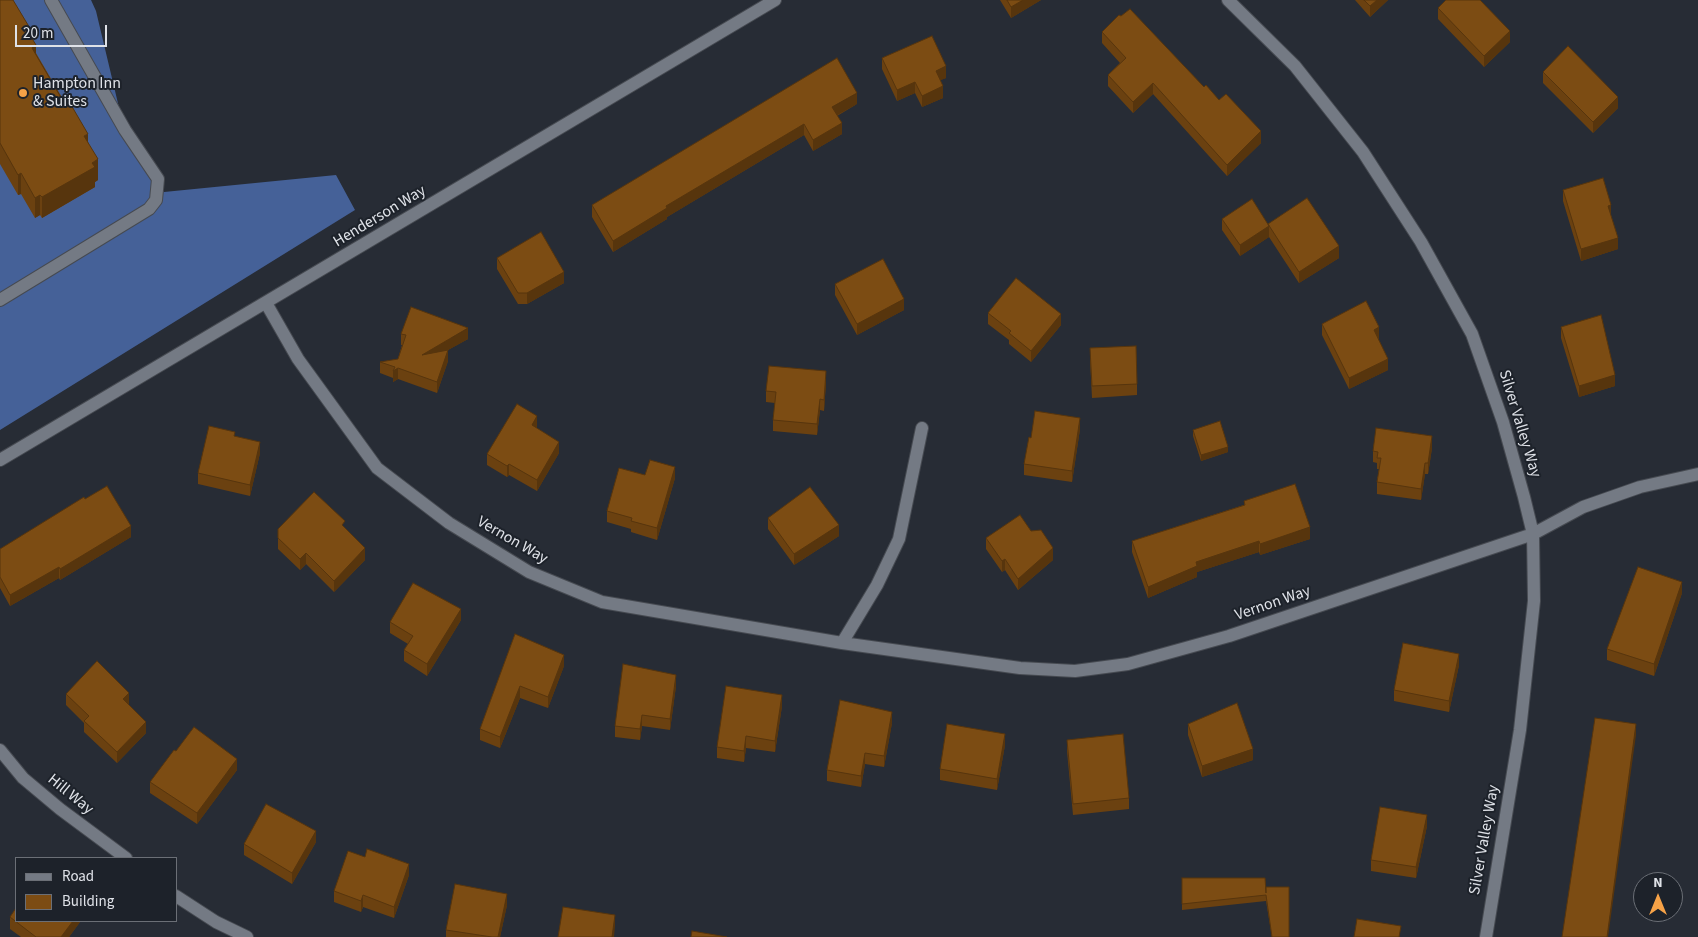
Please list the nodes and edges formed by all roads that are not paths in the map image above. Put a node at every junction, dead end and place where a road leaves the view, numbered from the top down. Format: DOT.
graph roads {
  1 [pos="50,0"];
  2 [pos="775,0"];
  3 [pos="1228,0"];
  4 [pos="0,300"];
  5 [pos="266,304"];
  6 [pos="922,428"];
  7 [pos="0,460"];
  8 [pos="1698,474"];
  9 [pos="1533,534"];
  10 [pos="842,643"];
  11 [pos="0,750"];
  12 [pos="125,857"];
  13 [pos="178,897"];
  14 [pos="247,937"];
  15 [pos="1486,937"];
  1 -- 4 [label="street"];
  2 -- 5 [label="street, Henderson Way"];
  3 -- 9 [label="street, Silver Valley Way"];
  5 -- 7 [label="street, Henderson Way"];
  5 -- 10 [label="street, Vernon Way"];
  6 -- 10 [label="street"];
  8 -- 9 [label="street, Vernon Way"];
  9 -- 10 [label="street, Vernon Way"];
  9 -- 15 [label="street, Silver Valley Way"];
  11 -- 12 [label="street, Hill Way"];
  13 -- 14 [label="street"];
}
